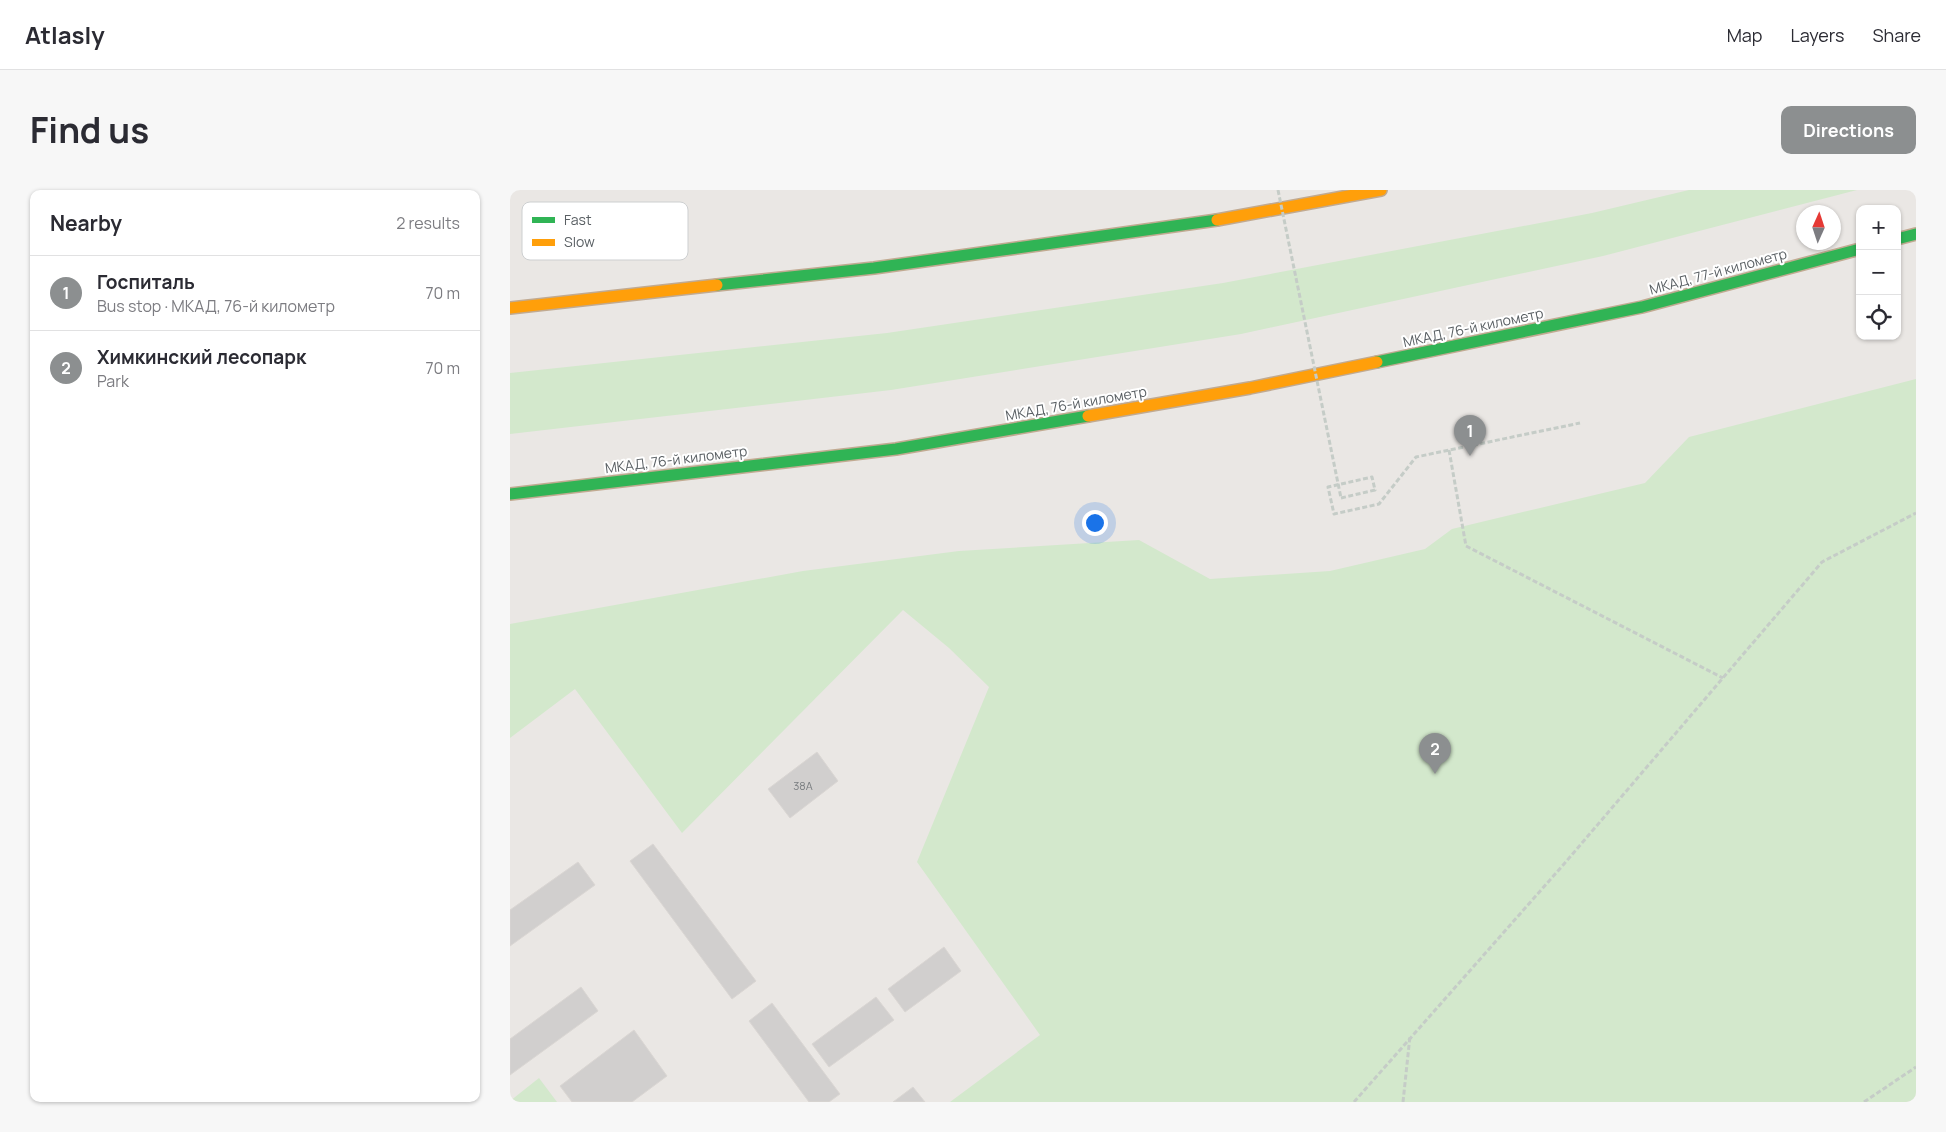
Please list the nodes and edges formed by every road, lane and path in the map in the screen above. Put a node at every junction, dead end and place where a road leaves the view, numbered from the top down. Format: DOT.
graph roads {
  1 [pos="1278,190"];
  2 [pos="1381,190"];
  3 [pos="1916,234"];
  4 [pos="1901,238"];
  5 [pos="1856,250"];
  6 [pos="1642,307"];
  7 [pos="510,308"];
  8 [pos="1580,423"];
  9 [pos="1449,450"];
  10 [pos="510,494"];
  11 [pos="1916,514"];
  12 [pos="1723,678"];
  13 [pos="1410,1036"];
  14 [pos="1916,1067"];
  15 [pos="1354,1102"];
  16 [pos="1403,1102"];
  17 [pos="1864,1102"];
  1 -- 9 [label="path, bridge"];
  2 -- 7 [label="highway"];
  3 -- 4 [label="highway"];
  5 -- 6 [label="highway, МКАД, 77-й километр"];
  6 -- 10 [label="highway, МКАД, 76-й километр"];
  8 -- 9 [label="path"];
  9 -- 12 [label="path"];
  11 -- 12 [label="path"];
  12 -- 13 [label="path"];
  13 -- 15 [label="path"];
  13 -- 16 [label="path"];
  14 -- 17 [label="path"];
}
